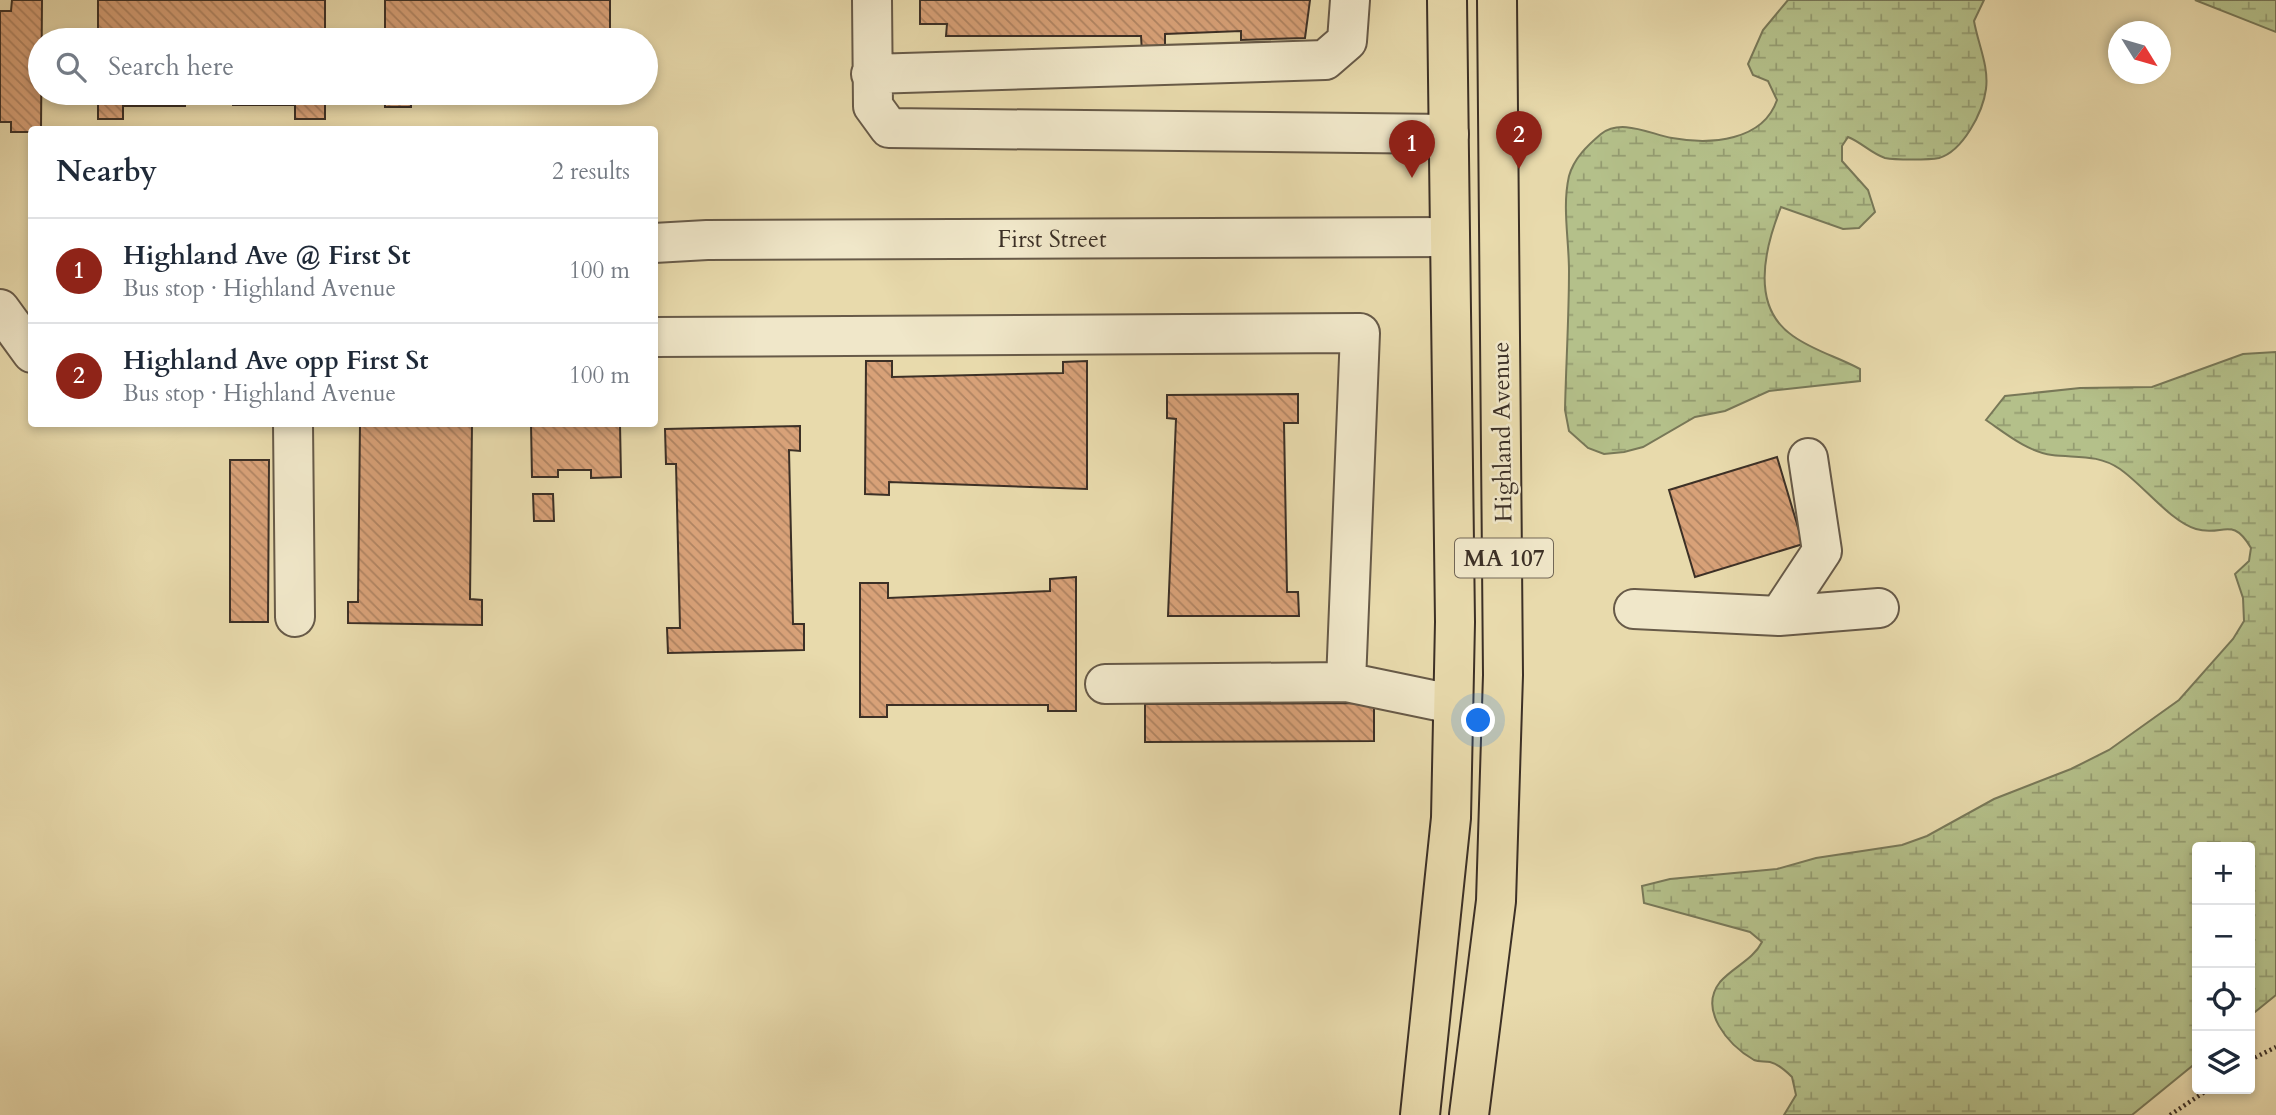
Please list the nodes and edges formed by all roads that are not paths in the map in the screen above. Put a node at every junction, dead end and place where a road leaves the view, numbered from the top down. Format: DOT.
graph roads {
  1 [pos="872,0"];
  2 [pos="1350,0"];
  3 [pos="1447,0"];
  4 [pos="1497,0"];
  5 [pos="871,74"];
  6 [pos="1449,134"];
  7 [pos="1450,237"];
  8 [pos="658,243"];
  9 [pos="28,302"];
  10 [pos="0,308"];
  11 [pos="658,337"];
  12 [pos="28,347"];
  13 [pos="293,427"];
  14 [pos="1808,458"];
  15 [pos="1879,608"];
  16 [pos="1633,609"];
  17 [pos="1779,616"];
  18 [pos="295,617"];
  19 [pos="1346,682"];
  20 [pos="1105,684"];
  21 [pos="1452,704"];
  22 [pos="1420,1115"];
  23 [pos="1469,1115"];
  1 -- 5 [label="street"];
  2 -- 5 [label="street"];
  3 -- 6 [label="main road, Highland Avenue / MA 107"];
  4 -- 23 [label="main road, Highland Avenue / MA 107"];
  5 -- 6 [label="street"];
  6 -- 7 [label="main road, Highland Avenue / MA 107"];
  7 -- 8 [label="street, First Street"];
  7 -- 21 [label="main road, Highland Avenue / MA 107"];
  9 -- 10 [label="street"];
  10 -- 12 [label="street"];
  11 -- 19 [label="street"];
  13 -- 18 [label="street"];
  14 -- 17 [label="street"];
  15 -- 17 [label="street"];
  16 -- 17 [label="street"];
  19 -- 20 [label="street"];
  19 -- 21 [label="street"];
  21 -- 22 [label="main road, Highland Avenue / MA 107"];
}
